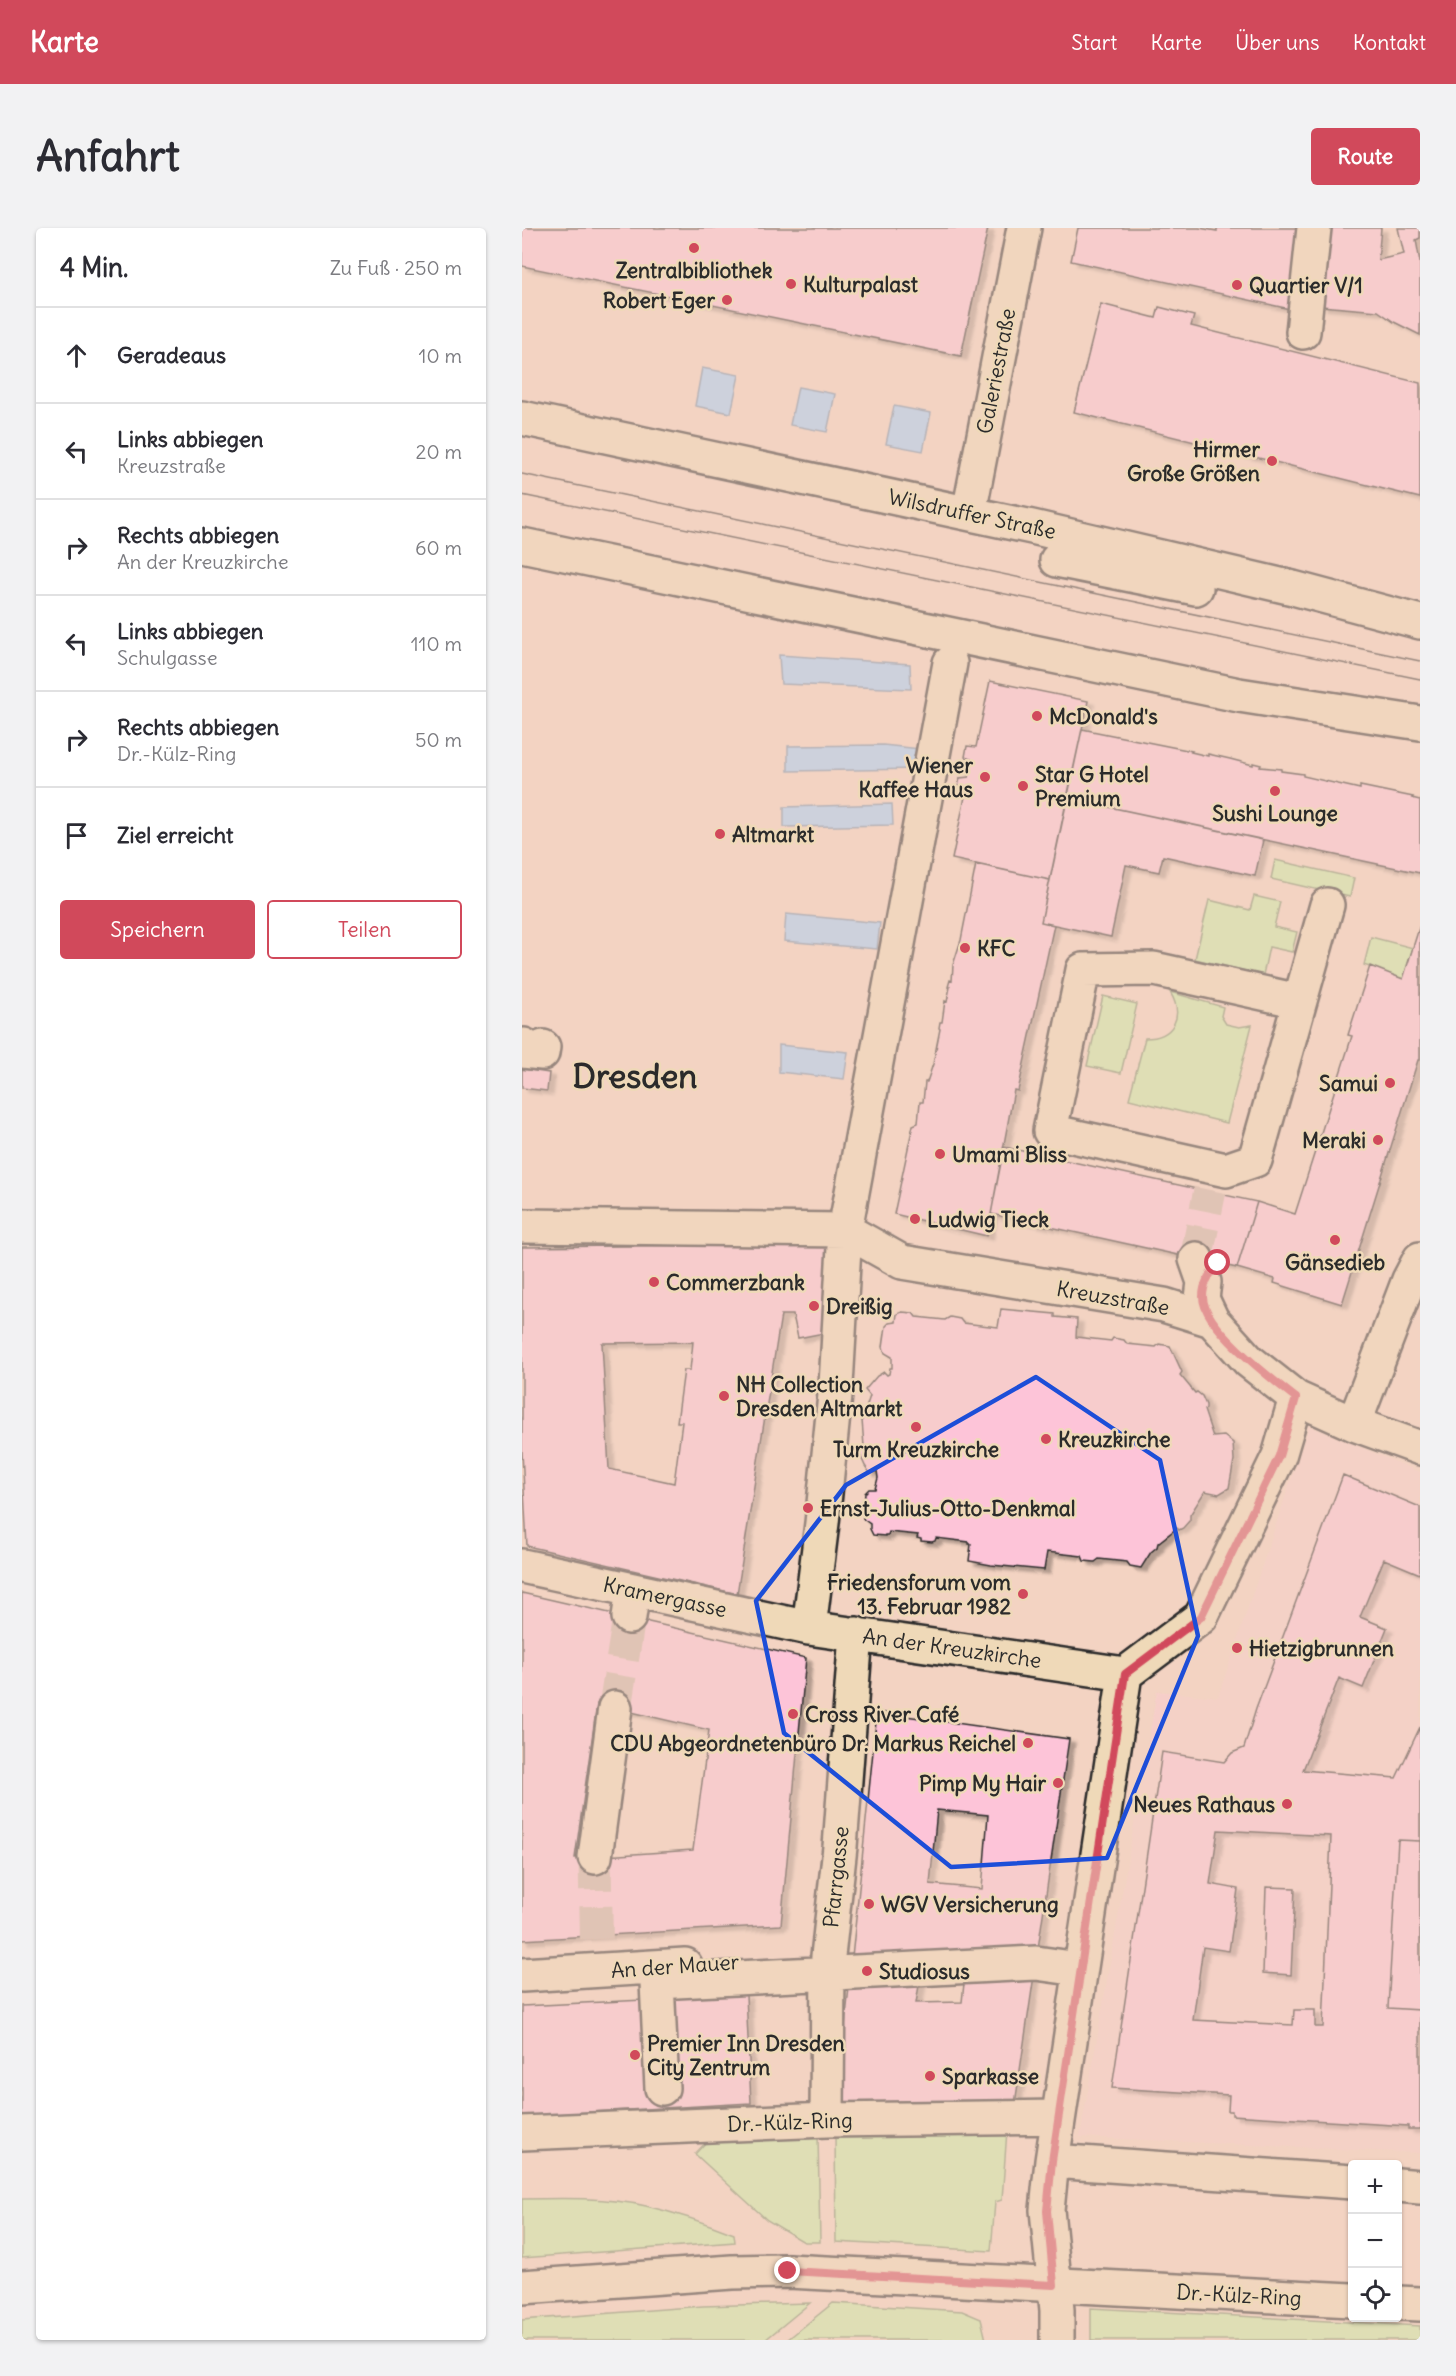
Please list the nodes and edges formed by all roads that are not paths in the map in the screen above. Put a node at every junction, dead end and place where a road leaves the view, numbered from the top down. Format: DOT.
graph roads {
  1 [pos="1024,228"];
  2 [pos="1314,228"];
  3 [pos="1303,332"];
  4 [pos="522,418"];
  5 [pos="969,513"];
  6 [pos="522,545"];
  7 [pos="1057,560"];
  8 [pos="1196,588"];
  9 [pos="1420,622"];
  10 [pos="1042,630"];
  11 [pos="1179,660"];
  12 [pos="950,663"];
  13 [pos="1420,723"];
  14 [pos="1327,905"];
  15 [pos="1299,1001"];
  16 [pos="522,1226"];
  17 [pos="845,1230"];
  18 [pos="1420,1259"];
  19 [pos="1206,1268"];
  20 [pos="1212,1320"];
  21 [pos="1296,1398"];
  22 [pos="1354,1424"];
  23 [pos="1420,1448"];
  24 [pos="522,1566"];
  25 [pos="809,1628"];
  26 [pos="856,1634"];
  27 [pos="1125,1674"];
  28 [pos="615,1708"];
  29 [pos="595,1857"];
  30 [pos="828,1956"];
  31 [pos="1079,1969"];
  32 [pos="522,1975"];
  33 [pos="662,2088"];
  34 [pos="1058,2117"];
  35 [pos="827,2120"];
  36 [pos="522,2133"];
  37 [pos="1052,2161"];
  38 [pos="1348,2182"];
  39 [pos="1402,2185"];
  40 [pos="1420,2187"];
  41 [pos="1054,2285"];
  42 [pos="522,2287"];
  43 [pos="1348,2300"];
  44 [pos="1402,2303"];
  45 [pos="1420,2304"];
  46 [pos="1057,2340"];
  1 -- 5 [label="street, Galeriestraße"];
  2 -- 3 [label="street"];
  4 -- 5 [label="street, Wilsdruffer Straße"];
  5 -- 9 [label="street, Wilsdruffer Straße"];
  6 -- 13 [label="street"];
  7 -- 8 [label="street"];
  10 -- 11 [label="street"];
  12 -- 17 [label="street"];
  14 -- 15 [label="street"];
  15 -- 15 [label="street"];
  16 -- 17 [label="street"];
  17 -- 20 [label="street, Kreuzstraße"];
  17 -- 25 [label="street"];
  18 -- 22 [label="street"];
  19 -- 20 [label="street"];
  20 -- 21 [label="street"];
  21 -- 22 [label="street"];
  21 -- 27 [label="street"];
  22 -- 23 [label="street"];
  24 -- 25 [label="street, Kramergasse"];
  25 -- 26 [label="street, An der Kreuzkirche"];
  26 -- 27 [label="street, An der Kreuzkirche"];
  26 -- 30 [label="street, Pfarrgasse"];
  27 -- 31 [label="street"];
  28 -- 29 [label="street"];
  30 -- 32 [label="street, An der Mauer"];
  30 -- 35 [label="street, Pfarrgasse"];
  31 -- 33 [label="street"];
  31 -- 34 [label="street"];
  34 -- 35 [label="street, Dr.-Külz-Ring"];
  34 -- 37 [label="street"];
  35 -- 36 [label="street, Dr.-Külz-Ring"];
  37 -- 38 [label="street"];
  37 -- 41 [label="street"];
  39 -- 40 [label="street"];
  41 -- 42 [label="street, Dr.-Külz-Ring"];
  41 -- 43 [label="street, Dr.-Külz-Ring"];
  41 -- 46 [label="street"];
  44 -- 45 [label="street"];
}
